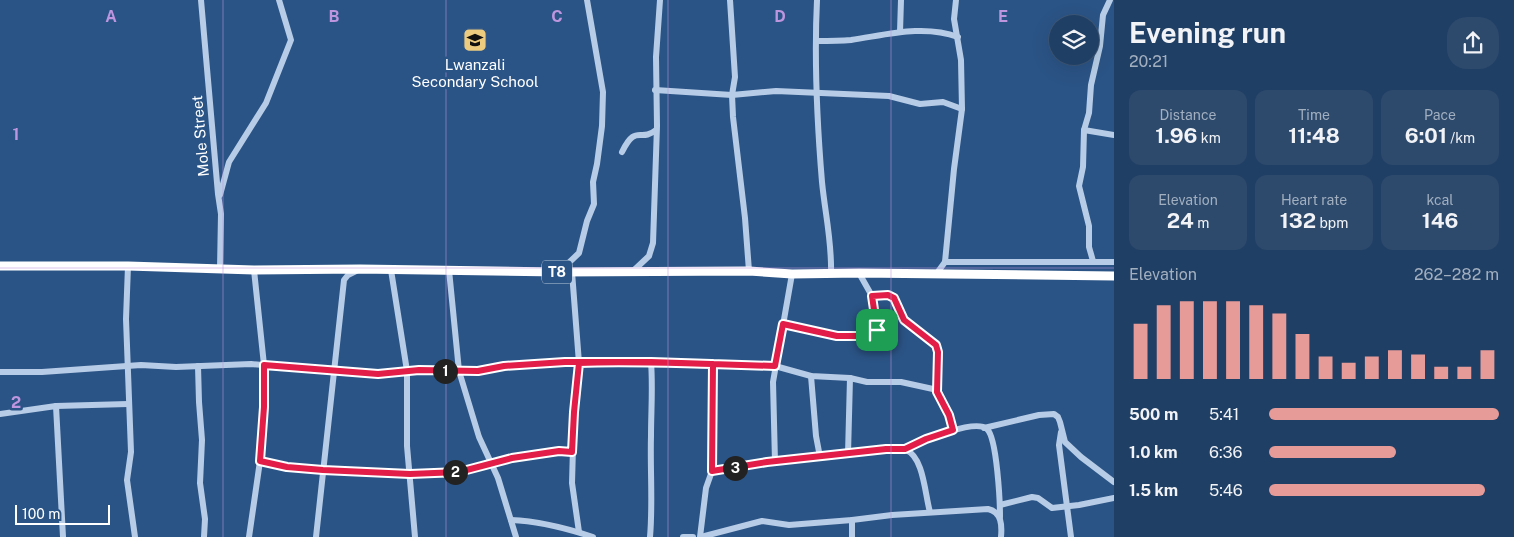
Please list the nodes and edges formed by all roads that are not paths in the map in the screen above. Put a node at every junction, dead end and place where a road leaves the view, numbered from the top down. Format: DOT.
graph roads {
  1 [pos="201,0"];
  2 [pos="280,0"];
  3 [pos="588,0"];
  4 [pos="660,0"];
  5 [pos="730,0"];
  6 [pos="817,0"];
  7 [pos="901,0"];
  8 [pos="956,0"];
  9 [pos="1110,0"];
  10 [pos="900,32"];
  11 [pos="958,37"];
  12 [pos="816,41"];
  13 [pos="655,90"];
  14 [pos="817,93"];
  15 [pos="732,96"];
  16 [pos="962,109"];
  17 [pos="656,130"];
  18 [pos="1084,130"];
  19 [pos="1114,135"];
  20 [pos="622,152"];
  21 [pos="219,202"];
  22 [pos="1093,261"];
  23 [pos="946,262"];
  24 [pos="1114,262"];
  25 [pos="0,266"];
  26 [pos="128,266"];
  27 [pos="220,269"];
  28 [pos="360,269"];
  29 [pos="254,270"];
  30 [pos="391,270"];
  31 [pos="449,270"];
  32 [pos="748,271"];
  33 [pos="559,272"];
  34 [pos="572,272"];
  35 [pos="632,272"];
  36 [pos="831,273"];
  37 [pos="859,273"];
  38 [pos="937,273"];
  39 [pos="792,274"];
  40 [pos="1114,276"];
  41 [pos="872,296"];
  42 [pos="783,324"];
  43 [pos="651,362"];
  44 [pos="579,363"];
  45 [pos="713,364"];
  46 [pos="264,365"];
  47 [pos="129,366"];
  48 [pos="198,366"];
  49 [pos="775,366"];
  50 [pos="333,371"];
  51 [pos="459,371"];
  52 [pos="0,372"];
  53 [pos="407,372"];
  54 [pos="810,376"];
  55 [pos="850,378"];
  56 [pos="937,392"];
  57 [pos="128,404"];
  58 [pos="56,406"];
  59 [pos="0,414"];
  60 [pos="984,428"];
  61 [pos="1062,429"];
  62 [pos="953,430"];
  63 [pos="905,449"];
  64 [pos="572,452"];
  65 [pos="848,454"];
  66 [pos="820,456"];
  67 [pos="260,461"];
  68 [pos="775,462"];
  69 [pos="492,464"];
  70 [pos="323,470"];
  71 [pos="712,471"];
  72 [pos="410,474"];
  73 [pos="1114,482"];
  74 [pos="1114,498"];
  75 [pos="1000,505"];
  76 [pos="1067,506"];
  77 [pos="930,512"];
  78 [pos="1000,517"];
  79 [pos="512,520"];
  80 [pos="852,520"];
  81 [pos="737,528"];
  82 [pos="579,532"];
  83 [pos="63,537"];
  84 [pos="135,537"];
  85 [pos="204,537"];
  86 [pos="250,537"];
  87 [pos="316,537"];
  88 [pos="415,537"];
  89 [pos="516,537"];
  90 [pos="593,537"];
  91 [pos="650,537"];
  92 [pos="684,537"];
  93 [pos="693,537"];
  94 [pos="700,537"];
  95 [pos="738,537"];
  96 [pos="852,537"];
  97 [pos="1001,537"];
  98 [pos="1070,537"];
  1 -- 21 [label="street, Mole Street"];
  2 -- 21 [label="street"];
  3 -- 33 [label="street"];
  4 -- 13 [label="street"];
  5 -- 15 [label="street"];
  6 -- 12 [label="street"];
  7 -- 10 [label="street"];
  8 -- 11 [label="street"];
  9 -- 18 [label="street"];
  10 -- 11 [label="street"];
  10 -- 12 [label="street"];
  11 -- 16 [label="street"];
  12 -- 14 [label="street"];
  13 -- 15 [label="street"];
  13 -- 17 [label="street"];
  14 -- 15 [label="street"];
  14 -- 16 [label="street"];
  14 -- 36 [label="street"];
  15 -- 32 [label="street"];
  16 -- 23 [label="street"];
  17 -- 20 [label="street"];
  17 -- 35 [label="street"];
  18 -- 19 [label="street"];
  18 -- 22 [label="street"];
  21 -- 27 [label="street, Mole Street"];
  22 -- 23 [label="street"];
  22 -- 24 [label="street"];
  23 -- 38 [label="street"];
  25 -- 26 [label="highway, T8"];
  26 -- 27 [label="highway, T8"];
  26 -- 47 [label="street"];
  27 -- 29 [label="highway, T8"];
  28 -- 29 [label="highway, T8"];
  28 -- 30 [label="highway, T8"];
  28 -- 50 [label="street"];
  29 -- 46 [label="street"];
  30 -- 31 [label="highway, T8"];
  30 -- 53 [label="street"];
  31 -- 33 [label="highway, T8"];
  31 -- 51 [label="street"];
  32 -- 35 [label="highway, T8"];
  32 -- 39 [label="highway, T8"];
  33 -- 34 [label="highway, T8"];
  34 -- 35 [label="highway, T8"];
  34 -- 44 [label="street"];
  36 -- 37 [label="highway, T8"];
  36 -- 39 [label="highway, T8"];
  37 -- 38 [label="highway, T8"];
  37 -- 41 [label="street"];
  38 -- 40 [label="highway, T8"];
  39 -- 42 [label="street"];
  41 -- 42 [label="street"];
  41 -- 56 [label="street"];
  42 -- 49 [label="street"];
  43 -- 44 [label="street"];
  43 -- 45 [label="street"];
  43 -- 91 [label="street"];
  44 -- 51 [label="street"];
  44 -- 64 [label="street"];
  45 -- 49 [label="street"];
  45 -- 71 [label="street"];
  46 -- 48 [label="street"];
  46 -- 50 [label="street"];
  46 -- 67 [label="street"];
  47 -- 48 [label="street"];
  47 -- 52 [label="street"];
  47 -- 57 [label="street"];
  48 -- 85 [label="street"];
  49 -- 54 [label="street"];
  49 -- 68 [label="street"];
  50 -- 53 [label="street"];
  50 -- 70 [label="street"];
  51 -- 53 [label="street"];
  51 -- 69 [label="street"];
  53 -- 72 [label="street"];
  54 -- 55 [label="street"];
  54 -- 66 [label="street"];
  55 -- 56 [label="street"];
  55 -- 65 [label="street"];
  56 -- 62 [label="street"];
  57 -- 58 [label="street"];
  57 -- 84 [label="street"];
  58 -- 59 [label="street"];
  58 -- 83 [label="street"];
  60 -- 61 [label="street"];
  60 -- 62 [label="street"];
  60 -- 75 [label="street"];
  61 -- 73 [label="street"];
  61 -- 76 [label="street"];
  62 -- 63 [label="street"];
  63 -- 65 [label="street"];
  63 -- 77 [label="street"];
  64 -- 69 [label="street"];
  64 -- 82 [label="street"];
  65 -- 66 [label="street"];
  66 -- 68 [label="street"];
  67 -- 70 [label="street"];
  67 -- 86 [label="street"];
  68 -- 71 [label="street"];
  69 -- 72 [label="street"];
  69 -- 79 [label="street"];
  70 -- 72 [label="street"];
  70 -- 87 [label="street"];
  71 -- 94 [label="street"];
  72 -- 88 [label="street"];
  74 -- 76 [label="street"];
  75 -- 76 [label="street"];
  75 -- 78 [label="street"];
  76 -- 98 [label="street"];
  77 -- 78 [label="street"];
  77 -- 80 [label="street"];
  78 -- 97 [label="street"];
  79 -- 82 [label="street"];
  79 -- 89 [label="street"];
  80 -- 81 [label="street"];
  80 -- 96 [label="street"];
  81 -- 94 [label="street"];
  81 -- 95 [label="street"];
  82 -- 90 [label="street"];
  92 -- 93 [label="street"];
}
